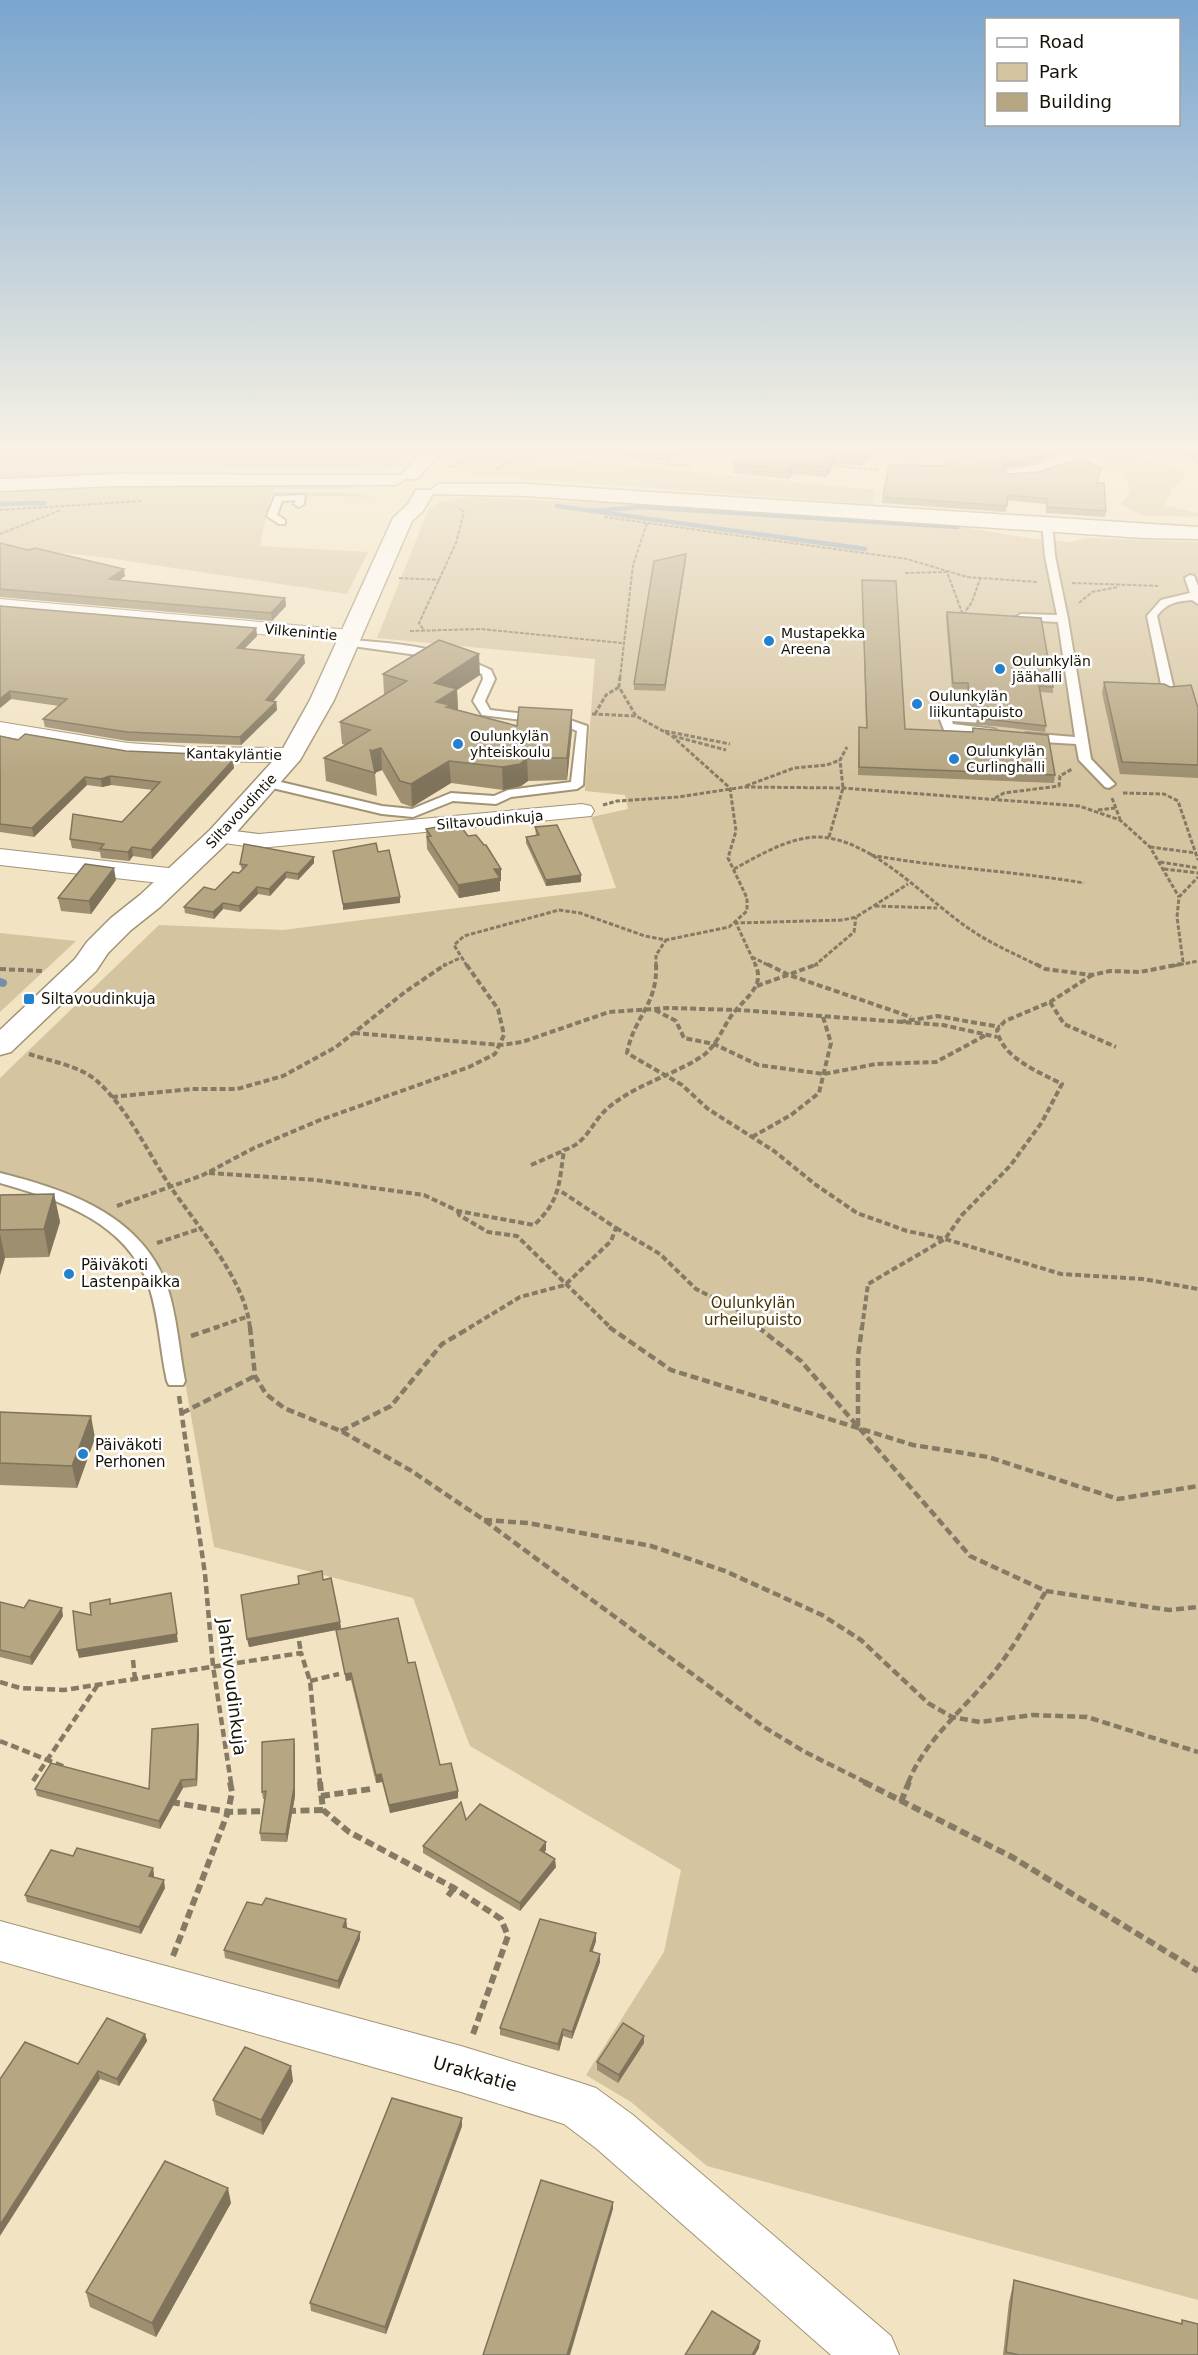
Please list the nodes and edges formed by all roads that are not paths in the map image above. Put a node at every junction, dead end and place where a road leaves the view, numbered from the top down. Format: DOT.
graph roads {
  1 [pos="386,557"];
  2 [pos="1052,557"];
  3 [pos="1194,591"];
  4 [pos="0,605"];
  5 [pos="1008,617"];
  6 [pos="1063,619"];
  7 [pos="350,639"];
  8 [pos="1169,694"];
  9 [pos="999,720"];
  10 [pos="0,729"];
  11 [pos="1082,741"];
  12 [pos="291,755"];
  13 [pos="268,783"];
  14 [pos="1112,788"];
  15 [pos="504,809"];
  16 [pos="582,811"];
  17 [pos="219,836"];
  18 [pos="0,857"];
  19 [pos="177,877"];
  20 [pos="9,1049"];
  21 [pos="0,1178"];
  22 [pos="176,1381"];
  23 [pos="0,1941"];
  24 [pos="872,2355"];
  1 -- 7 [label="main road, Siltavoudintie"];
  2 -- 6 [label="lane"];
  3 -- 8 [label="lane"];
  4 -- 7 [label="street, Vilkenintie"];
  5 -- 6 [label="lane"];
  6 -- 11 [label="lane"];
  7 -- 12 [label="main road, Siltavoudintie"];
  7 -- 15 [label="lane"];
  9 -- 11 [label="lane"];
  10 -- 12 [label="street, Kantakyläntie"];
  11 -- 14 [label="lane"];
  12 -- 13 [label="main road, Siltavoudintie"];
  13 -- 15 [label="lane"];
  13 -- 17 [label="main road, Siltavoudintie"];
  15 -- 16 [label="street, Siltavoudinkuja"];
  15 -- 17 [label="street, Siltavoudinkuja"];
  17 -- 19 [label="main road, Siltavoudintie"];
  18 -- 19 [label="street"];
  19 -- 20 [label="main road, Siltavoudintie"];
  21 -- 22 [label="lane"];
  23 -- 24 [label="street, Urakkatie"];
}
